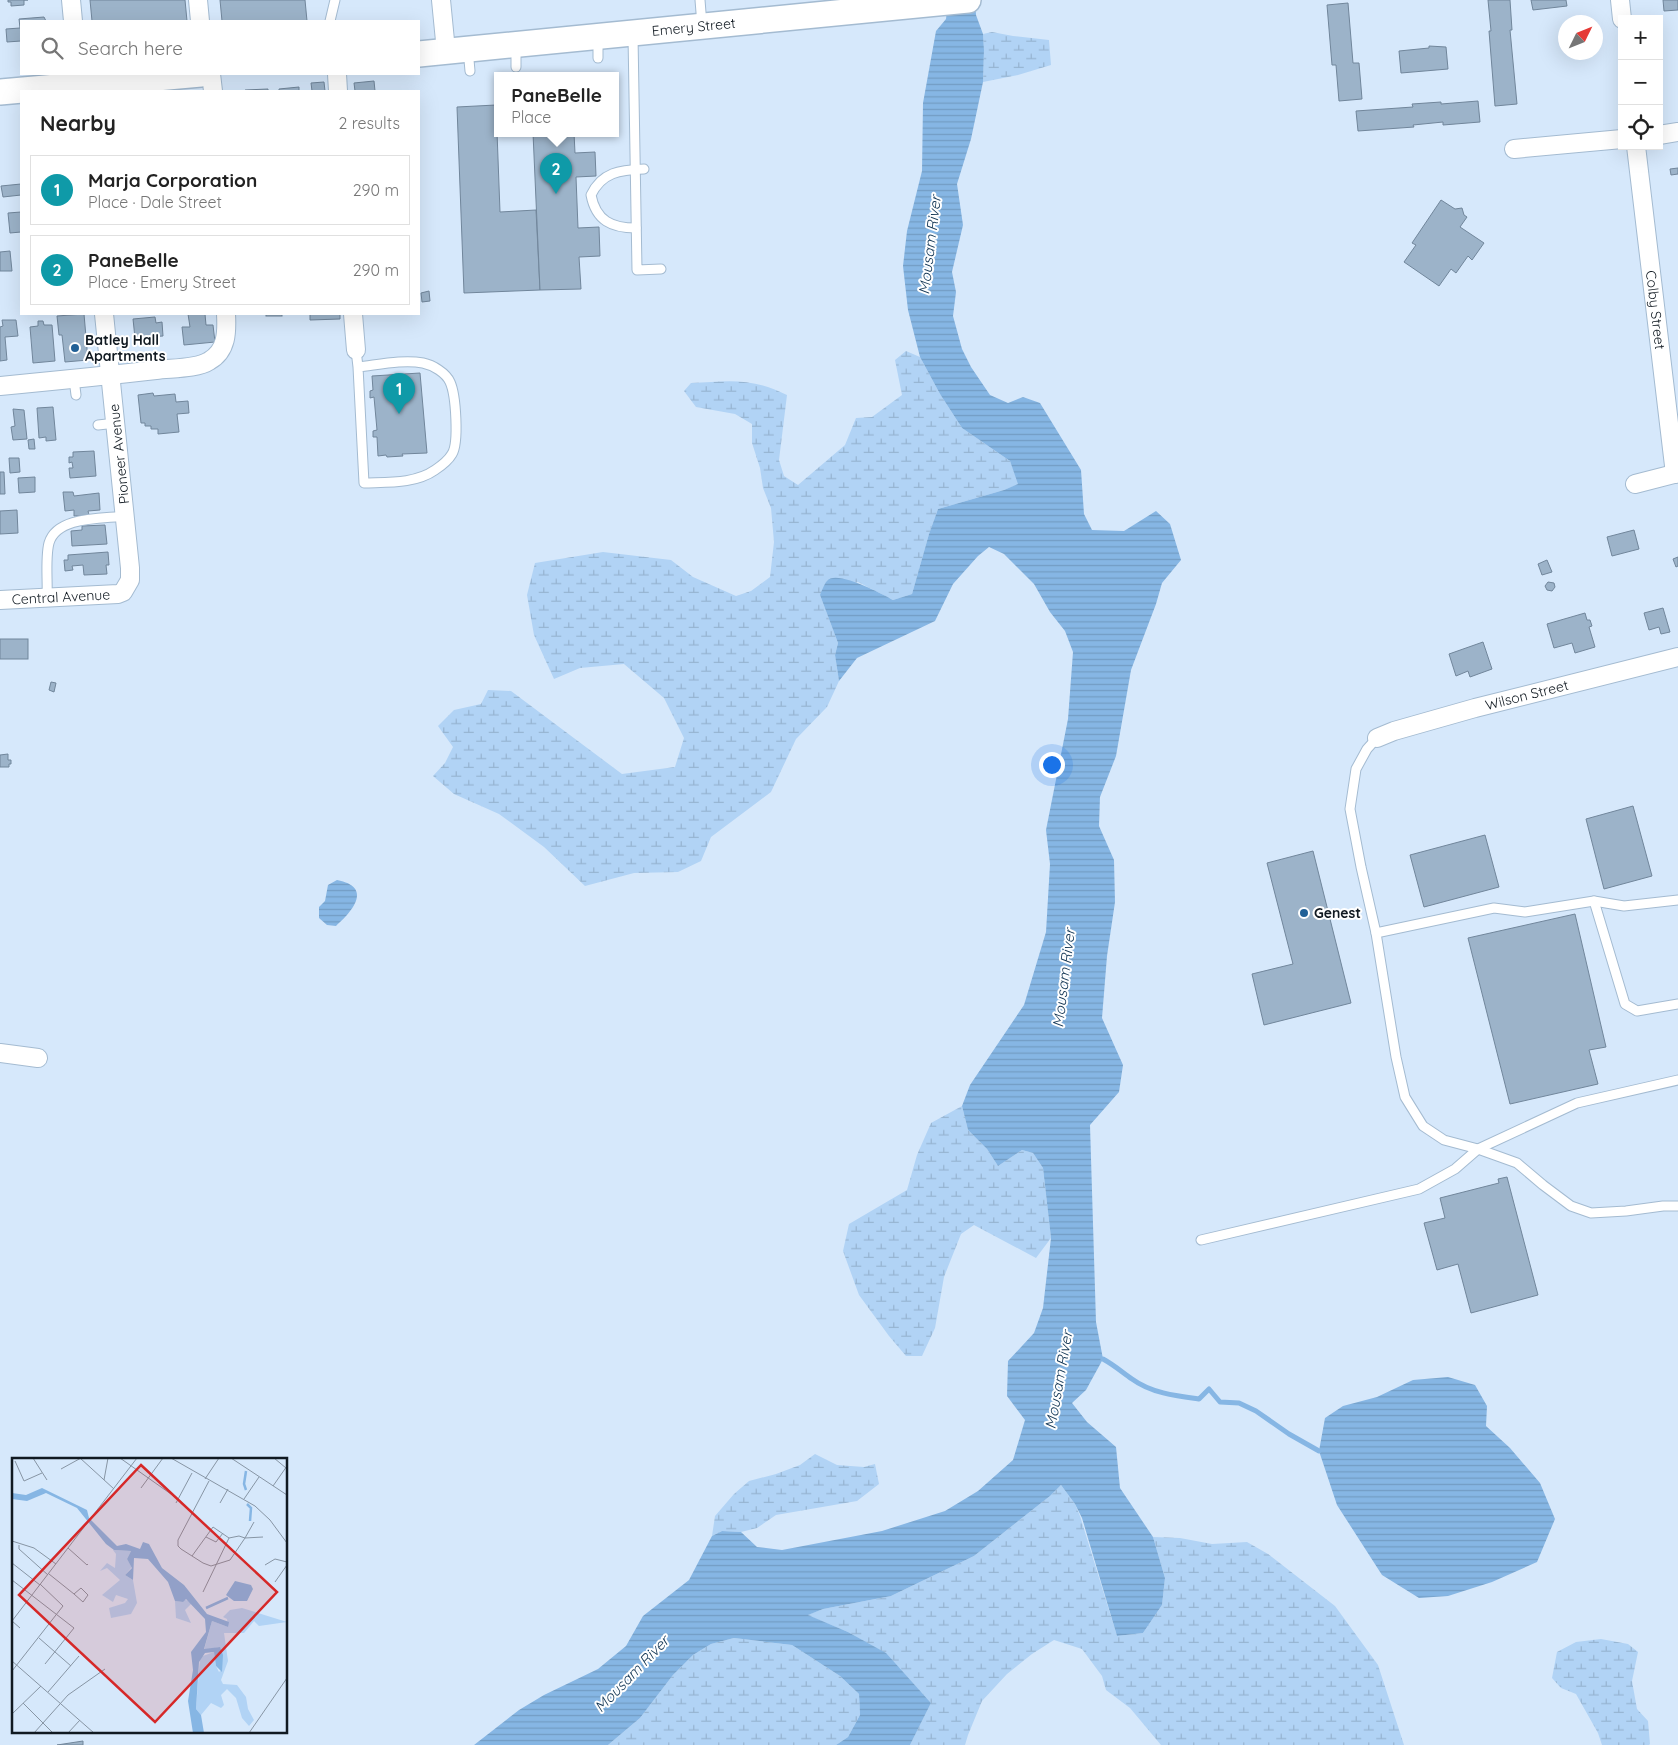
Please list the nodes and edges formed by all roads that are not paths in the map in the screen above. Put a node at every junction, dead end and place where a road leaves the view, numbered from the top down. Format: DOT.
graph roads {
  1 [pos="71,0"];
  2 [pos="198,0"];
  3 [pos="335,0"];
  4 [pos="441,0"];
  5 [pos="700,0"];
  6 [pos="968,0"];
  7 [pos="1620,0"];
  8 [pos="1622,15"];
  9 [pos="73,20"];
  10 [pos="200,20"];
  11 [pos="330,20"];
  12 [pos="702,26"];
  13 [pos="633,33"];
  14 [pos="420,54"];
  15 [pos="462,57"];
  16 [pos="188,75"];
  17 [pos="211,75"];
  18 [pos="337,75"];
  19 [pos="80,83"];
  20 [pos="212,90"];
  21 [pos="338,90"];
  22 [pos="0,92"];
  23 [pos="1678,132"];
  24 [pos="1663,134"];
  25 [pos="1618,139"];
  26 [pos="1514,149"];
  27 [pos="1636,150"];
  28 [pos="640,169"];
  29 [pos="636,228"];
  30 [pos="661,269"];
  31 [pos="104,315"];
  32 [pos="226,315"];
  33 [pos="353,315"];
  34 [pos="357,359"];
  35 [pos="111,376"];
  36 [pos="0,386"];
  37 [pos="116,423"];
  38 [pos="98,424"];
  39 [pos="1676,474"];
  40 [pos="1635,484"];
  41 [pos="125,516"];
  42 [pos="123,592"];
  43 [pos="47,598"];
  44 [pos="0,600"];
  45 [pos="1678,657"];
  46 [pos="1377,738"];
  47 [pos="1678,900"];
  48 [pos="1594,901"];
  49 [pos="1376,932"];
  50 [pos="1678,1004"];
  51 [pos="0,1054"];
  52 [pos="38,1058"];
  53 [pos="1678,1080"];
  54 [pos="1478,1149"];
  55 [pos="1678,1206"];
  56 [pos="1201,1240"];
  1 -- 9 [label="street"];
  2 -- 10 [label="street"];
  3 -- 11 [label="lane"];
  4 -- 15 [label="street"];
  5 -- 12 [label="lane"];
  6 -- 12 [label="street, Emery Street"];
  7 -- 8 [label="street"];
  12 -- 13 [label="street, Emery Street"];
  13 -- 15 [label="street, Emery Street"];
  13 -- 28 [label="lane"];
  14 -- 15 [label="street, Emery Street"];
  16 -- 19 [label="street"];
  17 -- 20 [label="street"];
  18 -- 21 [label="street"];
  19 -- 22 [label="street"];
  23 -- 24 [label="street"];
  25 -- 26 [label="street"];
  27 -- 39 [label="street, Colby Street"];
  28 -- 29 [label="lane"];
  28 -- 29 [label="lane"];
  29 -- 30 [label="lane"];
  31 -- 35 [label="street, Pioneer Avenue"];
  32 -- 35 [label="street"];
  33 -- 34 [label="street"];
  34 -- 34 [label="lane"];
  35 -- 36 [label="street"];
  35 -- 37 [label="street, Pioneer Avenue"];
  37 -- 38 [label="lane"];
  37 -- 41 [label="street, Pioneer Avenue"];
  39 -- 40 [label="street"];
  41 -- 42 [label="street, Pioneer Avenue"];
  41 -- 43 [label="lane"];
  42 -- 43 [label="street, Central Avenue"];
  43 -- 44 [label="street, Central Avenue"];
  45 -- 46 [label="street, Wilson Street"];
  46 -- 49 [label="lane"];
  47 -- 48 [label="lane"];
  48 -- 49 [label="lane"];
  48 -- 50 [label="lane"];
  49 -- 54 [label="lane"];
  51 -- 52 [label="street"];
  53 -- 54 [label="lane"];
  54 -- 55 [label="lane"];
  54 -- 56 [label="lane"];
}
